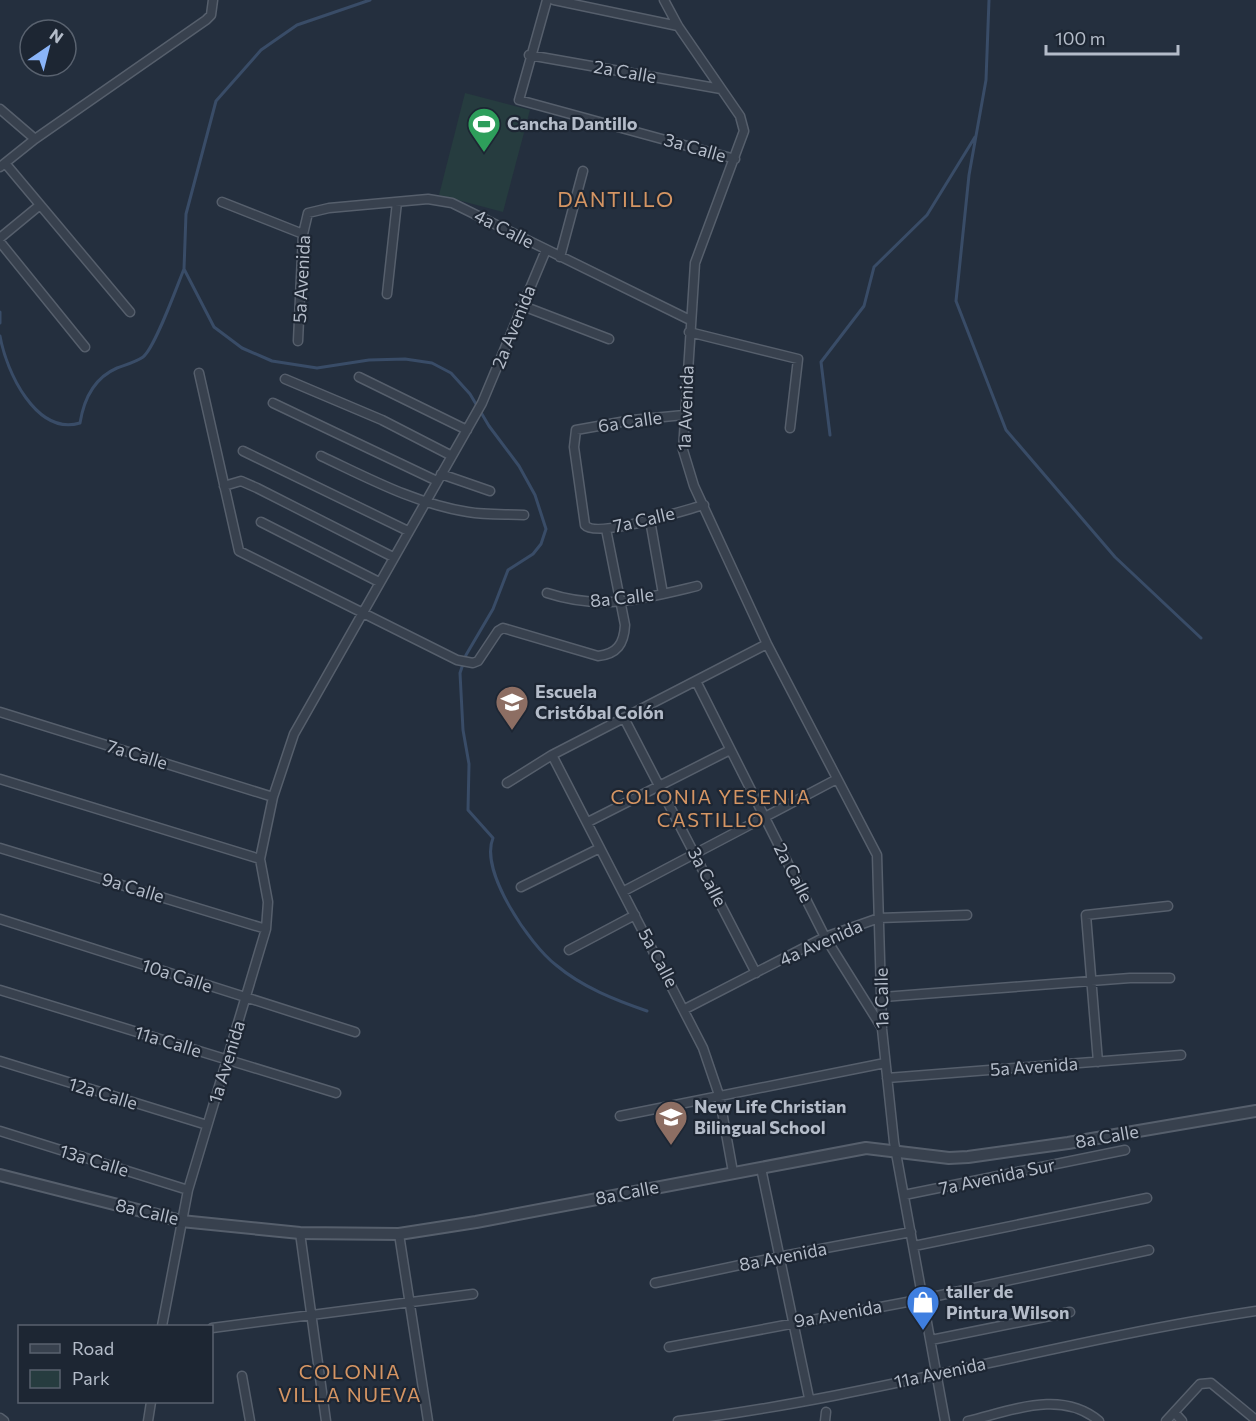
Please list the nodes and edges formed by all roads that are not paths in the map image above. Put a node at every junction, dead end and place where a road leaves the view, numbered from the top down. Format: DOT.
graph roads {
  1 [pos="213,0"];
  2 [pos="547,0"];
  3 [pos="554,0"];
  4 [pos="664,0"];
  5 [pos="678,26"];
  6 [pos="529,55"];
  7 [pos="721,89"];
  8 [pos="0,109"];
  9 [pos="35,139"];
  10 [pos="735,159"];
  11 [pos="2,165"];
  12 [pos="584,171"];
  13 [pos="222,202"];
  14 [pos="397,202"];
  15 [pos="40,205"];
  16 [pos="306,217"];
  17 [pos="303,234"];
  18 [pos="0,240"];
  19 [pos="546,250"];
  20 [pos="560,257"];
  21 [pos="387,294"];
  22 [pos="523,306"];
  23 [pos="130,312"];
  24 [pos="690,320"];
  25 [pos="690,332"];
  26 [pos="609,339"];
  27 [pos="298,341"];
  28 [pos="85,347"];
  29 [pos="199,373"];
  30 [pos="359,376"];
  31 [pos="285,379"];
  32 [pos="273,403"];
  33 [pos="684,415"];
  34 [pos="790,428"];
  35 [pos="467,430"];
  36 [pos="243,452"];
  37 [pos="321,456"];
  38 [pos="452,456"];
  39 [pos="439,477"];
  40 [pos="224,486"];
  41 [pos="490,491"];
  42 [pos="426,501"];
  43 [pos="704,505"];
  44 [pos="524,515"];
  45 [pos="650,520"];
  46 [pos="261,522"];
  47 [pos="585,525"];
  48 [pos="606,529"];
  49 [pos="408,531"];
  50 [pos="393,557"];
  51 [pos="379,582"];
  52 [pos="697,586"];
  53 [pos="547,593"];
  54 [pos="663,594"];
  55 [pos="618,602"];
  56 [pos="362,610"];
  57 [pos="767,644"];
  58 [pos="696,681"];
  59 [pos="0,712"];
  60 [pos="624,718"];
  61 [pos="730,750"];
  62 [pos="552,755"];
  63 [pos="837,778"];
  64 [pos="0,779"];
  65 [pos="507,783"];
  66 [pos="659,787"];
  67 [pos="273,797"];
  68 [pos="764,817"];
  69 [pos="588,822"];
  70 [pos="0,848"];
  71 [pos="600,848"];
  72 [pos="695,854"];
  73 [pos="260,858"];
  74 [pos="521,887"];
  75 [pos="624,891"];
  76 [pos="1168,906"];
  77 [pos="635,915"];
  78 [pos="967,915"];
  79 [pos="879,918"];
  80 [pos="0,919"];
  81 [pos="266,929"];
  82 [pos="825,937"];
  83 [pos="569,950"];
  84 [pos="756,973"];
  85 [pos="1170,978"];
  86 [pos="1091,981"];
  87 [pos="0,990"];
  88 [pos="883,997"];
  89 [pos="246,998"];
  90 [pos="686,1009"];
  91 [pos="882,1029"];
  92 [pos="355,1032"];
  93 [pos="1181,1055"];
  94 [pos="228,1060"];
  95 [pos="0,1061"];
  96 [pos="1098,1062"];
  97 [pos="885,1063"];
  98 [pos="887,1078"];
  99 [pos="336,1093"];
  100 [pos="719,1095"];
  101 [pos="1256,1111"];
  102 [pos="620,1116"];
  103 [pos="207,1125"];
  104 [pos="0,1131"];
  105 [pos="1125,1150"];
  106 [pos="896,1151"];
  107 [pos="761,1168"];
  108 [pos="733,1172"];
  109 [pos="0,1175"];
  110 [pos="188,1190"];
  111 [pos="904,1195"];
  112 [pos="1147,1198"];
  113 [pos="181,1221"];
  114 [pos="911,1232"];
  115 [pos="300,1233"];
  116 [pos="399,1234"];
  117 [pos="914,1246"];
  118 [pos="1149,1250"];
  119 [pos="777,1257"];
  120 [pos="655,1283"];
  121 [pos="473,1294"];
  122 [pos="923,1299"];
  123 [pos="409,1302"];
  124 [pos="1256,1311"];
  125 [pos="1070,1312"];
  126 [pos="311,1315"];
  127 [pos="793,1323"];
  128 [pos="162,1325"];
  129 [pos="213,1328"];
  130 [pos="931,1340"];
  131 [pos="669,1347"];
  132 [pos="937,1374"];
  133 [pos="242,1376"];
  134 [pos="809,1398"];
  135 [pos="151,1403"];
  136 [pos="1174,1412"];
  137 [pos="0,1418"];
  138 [pos="997,1418"];
  139 [pos="1256,1420"];
  140 [pos="4,1421"];
  141 [pos="148,1421"];
  142 [pos="250,1421"];
  143 [pos="326,1421"];
  144 [pos="428,1421"];
  145 [pos="678,1421"];
  146 [pos="945,1421"];
  147 [pos="968,1421"];
  148 [pos="1099,1421"];
  149 [pos="1166,1421"];
  150 [pos="1182,1421"];
  1 -- 9 [label="street"];
  2 -- 6 [label="street"];
  3 -- 5 [label="street"];
  4 -- 5 [label="street, 1a Avenida"];
  5 -- 7 [label="street, 1a Avenida"];
  6 -- 7 [label="street, 2a Calle"];
  6 -- 10 [label="street, 3a Calle"];
  7 -- 10 [label="street, 1a Avenida"];
  8 -- 9 [label="street"];
  9 -- 11 [label="street"];
  10 -- 24 [label="street, 1a Avenida"];
  11 -- 15 [label="street"];
  12 -- 20 [label="street"];
  13 -- 17 [label="street"];
  14 -- 16 [label="street, 4a Calle"];
  14 -- 19 [label="street, 4a Calle"];
  14 -- 21 [label="street"];
  15 -- 18 [label="street"];
  15 -- 23 [label="street"];
  16 -- 17 [label="street, 5a Avenida"];
  17 -- 27 [label="street, 5a Avenida"];
  18 -- 28 [label="street"];
  19 -- 20 [label="street, 4a Calle"];
  19 -- 22 [label="street, 2a Avenida"];
  20 -- 24 [label="street, 4a Calle"];
  22 -- 26 [label="street"];
  22 -- 35 [label="street, 2a Avenida"];
  24 -- 25 [label="street, 1a Avenida"];
  25 -- 33 [label="street, 1a Avenida"];
  25 -- 34 [label="street"];
  29 -- 40 [label="street"];
  30 -- 35 [label="street"];
  31 -- 38 [label="street"];
  32 -- 39 [label="street"];
  33 -- 43 [label="street, 1a Avenida"];
  33 -- 47 [label="street, 6a Calle"];
  35 -- 38 [label="street, 2a Avenida"];
  36 -- 49 [label="street"];
  37 -- 42 [label="street"];
  38 -- 39 [label="street, 2a Avenida"];
  39 -- 41 [label="street"];
  39 -- 42 [label="street, 2a Avenida"];
  40 -- 50 [label="street"];
  40 -- 56 [label="street"];
  42 -- 44 [label="street"];
  42 -- 49 [label="street, 2a Avenida"];
  43 -- 45 [label="street, 7a Calle"];
  43 -- 57 [label="street, 1a Avenida"];
  45 -- 48 [label="street, 7a Calle"];
  45 -- 54 [label="street"];
  46 -- 51 [label="street"];
  47 -- 48 [label="street, 7a Calle"];
  48 -- 55 [label="street"];
  49 -- 50 [label="street, 2a Avenida"];
  50 -- 51 [label="street, 2a Avenida"];
  51 -- 56 [label="street, 2a Avenida"];
  52 -- 54 [label="street, 8a Calle"];
  53 -- 55 [label="street, 8a Calle"];
  54 -- 55 [label="street, 8a Calle"];
  55 -- 56 [label="street"];
  56 -- 67 [label="street, 1a Avenida"];
  57 -- 58 [label="street"];
  57 -- 63 [label="street, 1a Calle"];
  58 -- 60 [label="street"];
  58 -- 61 [label="street, 2a Calle"];
  59 -- 67 [label="street, 7a Calle"];
  60 -- 62 [label="street"];
  60 -- 66 [label="street, 3a Calle"];
  61 -- 66 [label="street"];
  61 -- 68 [label="street, 2a Calle"];
  62 -- 65 [label="street"];
  62 -- 69 [label="street, 5a Calle"];
  63 -- 68 [label="street"];
  63 -- 79 [label="street, 1a Calle"];
  64 -- 73 [label="street"];
  66 -- 69 [label="street"];
  66 -- 72 [label="street, 3a Calle"];
  67 -- 73 [label="street, 1a Avenida"];
  68 -- 72 [label="street"];
  68 -- 82 [label="street, 2a Calle"];
  69 -- 71 [label="street, 5a Calle"];
  70 -- 81 [label="street, 9a Calle"];
  71 -- 74 [label="street"];
  71 -- 75 [label="street, 5a Calle"];
  72 -- 75 [label="street"];
  72 -- 84 [label="street, 3a Calle"];
  73 -- 81 [label="street, 1a Avenida"];
  75 -- 77 [label="street, 5a Calle"];
  76 -- 86 [label="street"];
  77 -- 83 [label="street"];
  77 -- 90 [label="street, 5a Calle"];
  78 -- 79 [label="street, 4a Avenida"];
  79 -- 82 [label="street, 4a Avenida"];
  79 -- 88 [label="street, 1a Calle"];
  80 -- 89 [label="street, 10a Calle"];
  81 -- 89 [label="street, 1a Avenida"];
  82 -- 84 [label="street, 4a Avenida"];
  82 -- 91 [label="street, 2a Calle"];
  84 -- 90 [label="street, 4a Avenida"];
  85 -- 86 [label="street"];
  86 -- 88 [label="street"];
  86 -- 96 [label="street"];
  87 -- 94 [label="street, 11a Calle"];
  88 -- 91 [label="street, 1a Calle"];
  89 -- 92 [label="street, 10a Calle"];
  89 -- 94 [label="street, 1a Avenida"];
  90 -- 100 [label="street, 5a Calle"];
  91 -- 97 [label="street, 1a Calle"];
  93 -- 96 [label="street, 5a Avenida"];
  94 -- 99 [label="street, 11a Calle"];
  94 -- 103 [label="street, 1a Avenida"];
  95 -- 103 [label="street, 12a Calle"];
  96 -- 98 [label="street, 5a Avenida"];
  97 -- 98 [label="street, 1a Calle"];
  97 -- 100 [label="street"];
  98 -- 106 [label="street, 1a Calle"];
  100 -- 102 [label="street"];
  100 -- 108 [label="street, 5a Calle"];
  101 -- 106 [label="street, 8a Calle"];
  103 -- 110 [label="street, 1a Avenida"];
  104 -- 110 [label="street, 13a Calle"];
  105 -- 111 [label="street, 7a Avenida Sur"];
  106 -- 107 [label="street, 8a Calle"];
  106 -- 111 [label="street, 1a Calle"];
  107 -- 108 [label="street, 8a Calle"];
  107 -- 119 [label="street"];
  108 -- 116 [label="street, 8a Calle"];
  109 -- 113 [label="street, 8a Calle"];
  110 -- 113 [label="street, 1a Avenida"];
  111 -- 114 [label="street, 1a Calle"];
  112 -- 117 [label="street"];
  113 -- 115 [label="street, 8a Calle"];
  113 -- 128 [label="street, 1a Avenida"];
  114 -- 117 [label="street, 1a Calle"];
  114 -- 119 [label="street, 8a Avenida"];
  115 -- 116 [label="street, 8a Calle"];
  115 -- 126 [label="street"];
  116 -- 123 [label="street"];
  117 -- 122 [label="street, 1a Calle"];
  118 -- 122 [label="street, 9a Avenida"];
  119 -- 120 [label="street, 8a Avenida"];
  119 -- 127 [label="street"];
  121 -- 123 [label="street"];
  122 -- 127 [label="street, 9a Avenida"];
  122 -- 130 [label="street, 1a Calle"];
  123 -- 126 [label="street"];
  123 -- 144 [label="street"];
  124 -- 132 [label="street, 11a Avenida"];
  125 -- 130 [label="street"];
  126 -- 129 [label="street"];
  126 -- 143 [label="street"];
  127 -- 131 [label="street, 9a Avenida"];
  127 -- 134 [label="street"];
  130 -- 132 [label="street, 1a Calle"];
  132 -- 134 [label="street, 11a Avenida"];
  132 -- 146 [label="street"];
  133 -- 142 [label="street"];
  134 -- 145 [label="street, 11a Avenida"];
  135 -- 141 [label="street"];
  136 -- 139 [label="street"];
  136 -- 149 [label="street"];
  136 -- 150 [label="street"];
  137 -- 140 [label="street"];
  138 -- 147 [label="street"];
  138 -- 148 [label="street"];
}
